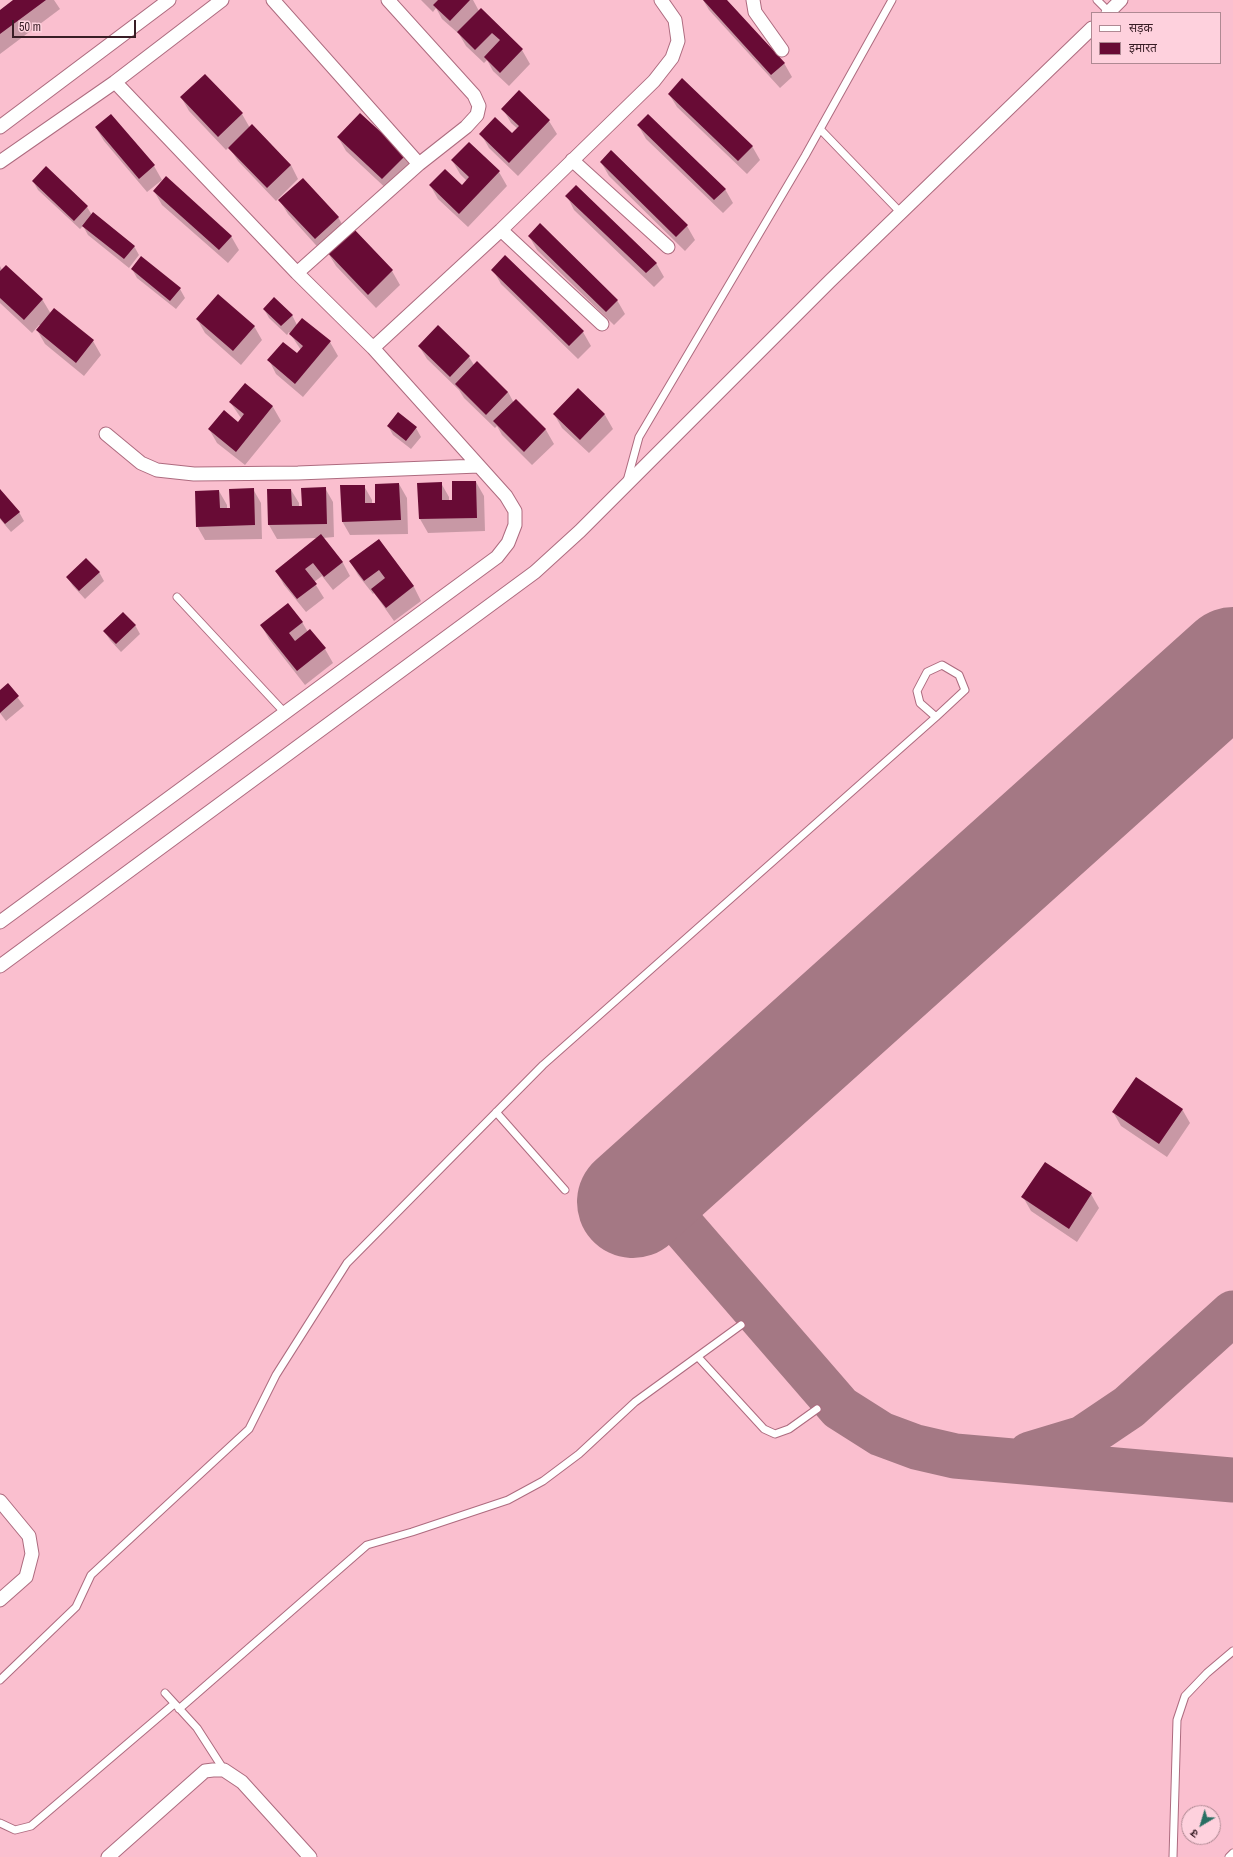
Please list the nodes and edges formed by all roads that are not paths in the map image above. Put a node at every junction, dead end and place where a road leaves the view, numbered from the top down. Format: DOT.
graph roads {
  1 [pos="169,0"];
  2 [pos="222,0"];
  3 [pos="273,0"];
  4 [pos="388,0"];
  5 [pos="661,0"];
  6 [pos="752,0"];
  7 [pos="892,0"];
  8 [pos="1097,0"];
  9 [pos="1121,0"];
  10 [pos="1108,12"];
  11 [pos="1091,29"];
  12 [pos="782,50"];
  13 [pos="114,82"];
  14 [pos="0,127"];
  15 [pos="820,129"];
  16 [pos="572,160"];
  17 [pos="0,162"];
  18 [pos="419,164"];
  19 [pos="901,213"];
  20 [pos="502,230"];
  21 [pos="668,247"];
  22 [pos="297,273"];
  23 [pos="602,324"];
  24 [pos="373,348"];
  25 [pos="106,434"];
  26 [pos="479,466"];
  27 [pos="626,485"];
  28 [pos="177,597"];
  29 [pos="285,713"];
  30 [pos="936,717"];
  31 [pos="0,922"];
  32 [pos="0,966"];
  33 [pos="496,1112"];
  34 [pos="565,1190"];
  35 [pos="741,1325"];
  36 [pos="698,1356"];
  37 [pos="817,1408"];
  38 [pos="0,1501"];
  39 [pos="0,1600"];
  40 [pos="1233,1651"];
  41 [pos="0,1680"];
  42 [pos="165,1693"];
  43 [pos="177,1706"];
  44 [pos="224,1770"];
  45 [pos="0,1823"];
  46 [pos="1233,1853"];
  47 [pos="108,1857"];
  48 [pos="310,1857"];
  49 [pos="1173,1857"];
  50 [pos="1229,1857"];
  1 -- 14 [label="street"];
  2 -- 13 [label="street"];
  3 -- 18 [label="street"];
  4 -- 18 [label="street"];
  5 -- 16 [label="street"];
  6 -- 12 [label="street"];
  7 -- 15 [label="lane"];
  8 -- 10 [label="lane"];
  9 -- 10 [label="street"];
  11 -- 19 [label="street"];
  13 -- 17 [label="street"];
  13 -- 22 [label="street"];
  15 -- 19 [label="lane"];
  15 -- 27 [label="lane"];
  16 -- 20 [label="street"];
  16 -- 21 [label="street"];
  18 -- 22 [label="street"];
  19 -- 27 [label="street"];
  20 -- 23 [label="street"];
  20 -- 24 [label="street"];
  22 -- 24 [label="street"];
  24 -- 26 [label="street"];
  25 -- 26 [label="street"];
  26 -- 29 [label="street"];
  27 -- 32 [label="street"];
  28 -- 29 [label="lane"];
  29 -- 31 [label="street"];
  30 -- 30 [label="lane"];
  30 -- 33 [label="lane"];
  33 -- 34 [label="lane"];
  33 -- 41 [label="lane"];
  35 -- 36 [label="lane"];
  36 -- 37 [label="lane"];
  36 -- 43 [label="lane"];
  38 -- 39 [label="street"];
  40 -- 49 [label="lane"];
  42 -- 43 [label="lane"];
  43 -- 44 [label="lane"];
  43 -- 45 [label="lane"];
  44 -- 47 [label="street"];
  44 -- 48 [label="street"];
  46 -- 50 [label="lane"];
}
